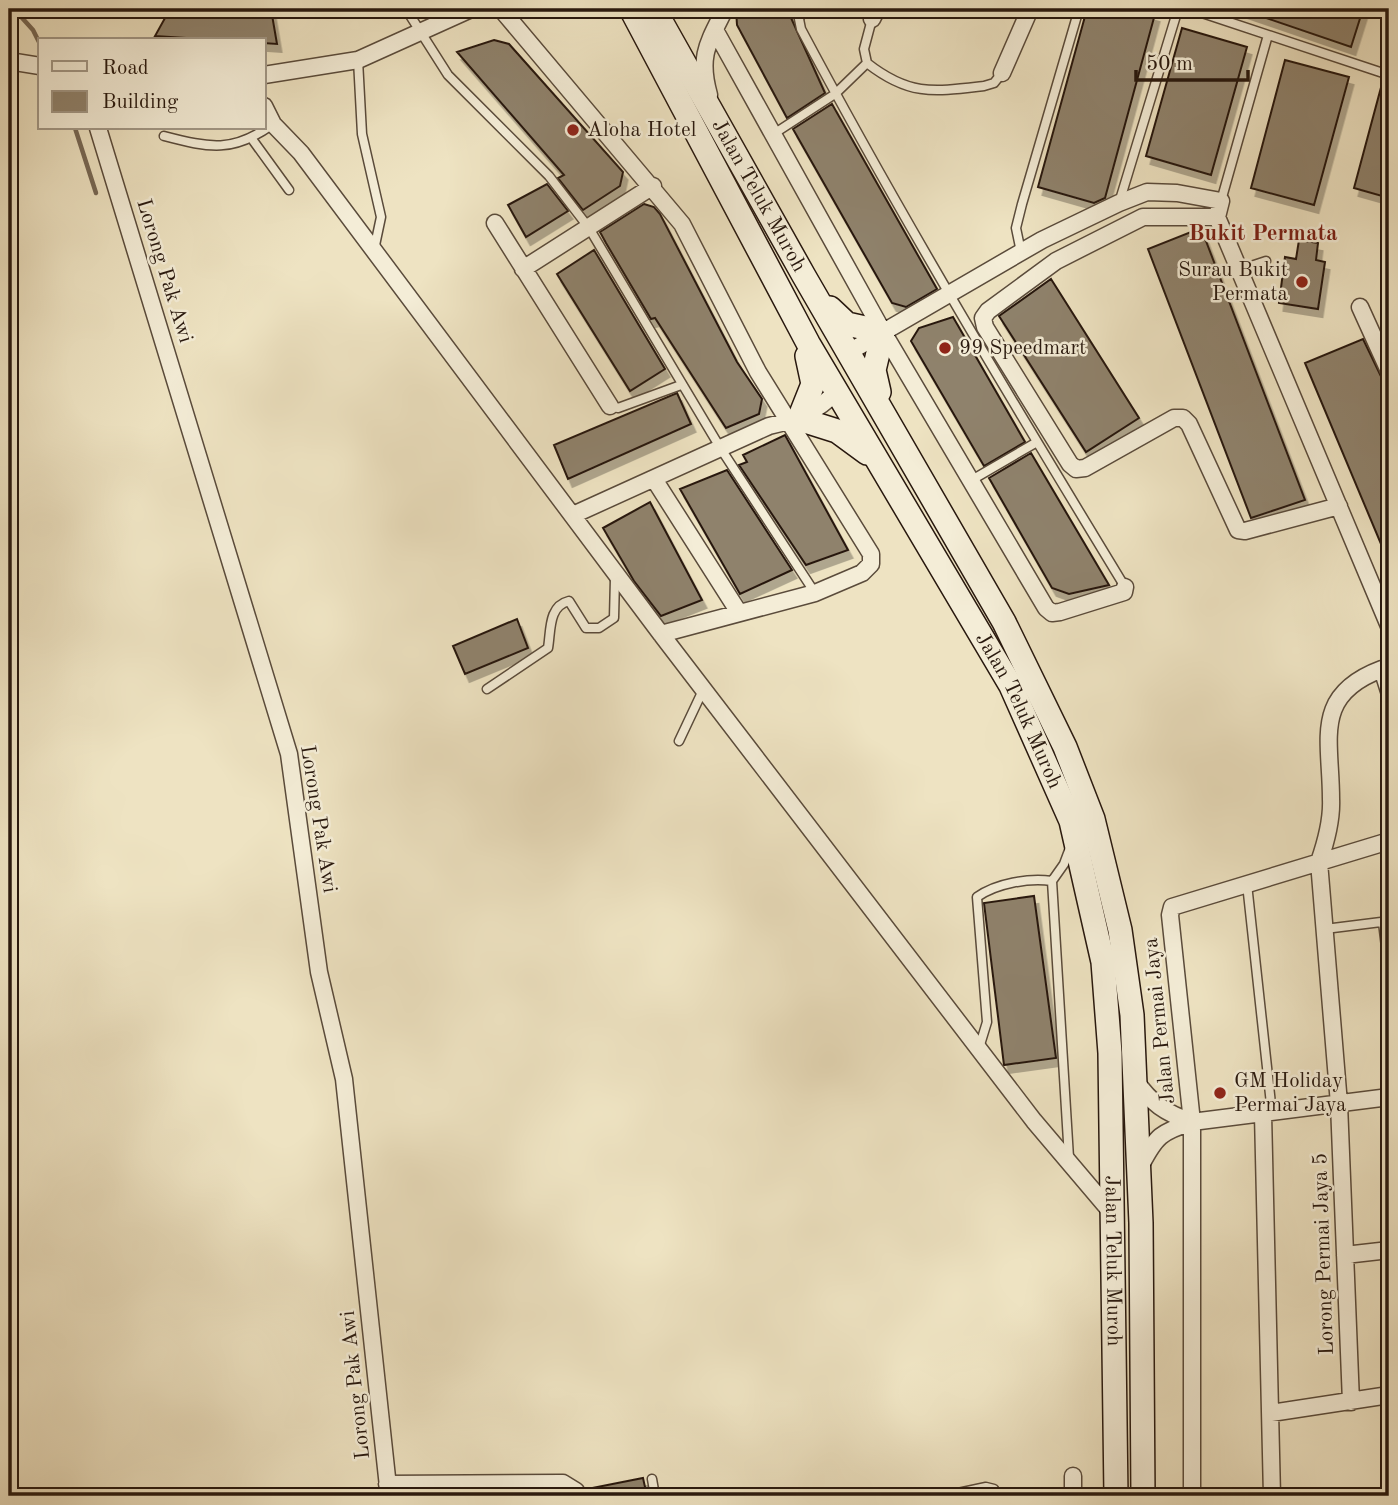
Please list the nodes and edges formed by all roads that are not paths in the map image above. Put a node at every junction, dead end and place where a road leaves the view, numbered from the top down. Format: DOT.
graph roads {
  1 [pos="406,9"];
  2 [pos="471,9"];
  3 [pos="501,9"];
  4 [pos="631,9"];
  5 [pos="654,9"];
  6 [pos="725,9"];
  7 [pos="804,9"];
  8 [pos="1030,9"];
  9 [pos="1079,9"];
  10 [pos="1178,9"];
  11 [pos="1190,9"];
  12 [pos="875,14"];
  13 [pos="715,30"];
  14 [pos="666,31"];
  15 [pos="420,33"];
  16 [pos="1268,35"];
  17 [pos="705,50"];
  18 [pos="358,60"];
  19 [pos="9,61"];
  20 [pos="867,63"];
  21 [pos="38,66"];
  22 [pos="1002,72"];
  23 [pos="266,75"];
  24 [pos="1389,75"];
  25 [pos="835,94"];
  26 [pos="266,110"];
  27 [pos="716,119"];
  28 [pos="273,124"];
  29 [pos="266,129"];
  30 [pos="99,130"];
  31 [pos="265,130"];
  32 [pos="775,133"];
  33 [pos="164,136"];
  34 [pos="252,139"];
  35 [pos="653,187"];
  36 [pos="289,190"];
  37 [pos="1119,203"];
  38 [pos="1219,209"];
  39 [pos="495,223"];
  40 [pos="589,228"];
  41 [pos="1021,252"];
  42 [pos="373,253"];
  43 [pos="1266,261"];
  44 [pos="523,269"];
  45 [pos="1239,270"];
  46 [pos="804,276"];
  47 [pos="947,295"];
  48 [pos="1360,307"];
  49 [pos="883,332"];
  50 [pos="802,333"];
  51 [pos="849,352"];
  52 [pos="1389,371"];
  53 [pos="681,385"];
  54 [pos="837,391"];
  55 [pos="875,397"];
  56 [pos="610,406"];
  57 [pos="795,421"];
  58 [pos="891,423"];
  59 [pos="1037,442"];
  60 [pos="721,449"];
  61 [pos="882,467"];
  62 [pos="654,479"];
  63 [pos="970,481"];
  64 [pos="1339,506"];
  65 [pos="573,514"];
  66 [pos="615,571"];
  67 [pos="1125,586"];
  68 [pos="815,593"];
  69 [pos="738,611"];
  70 [pos="1389,626"];
  71 [pos="661,634"];
  72 [pos="1386,666"];
  73 [pos="704,688"];
  74 [pos="487,689"];
  75 [pos="1389,691"];
  76 [pos="679,741"];
  77 [pos="1071,821"];
  78 [pos="1389,841"];
  79 [pos="1319,862"];
  80 [pos="1052,881"];
  81 [pos="1247,884"];
  82 [pos="1386,921"];
  83 [pos="1325,929"];
  84 [pos="1389,972"];
  85 [pos="979,1049"];
  86 [pos="1135,1080"];
  87 [pos="1389,1097"];
  88 [pos="1339,1104"];
  89 [pos="1267,1114"];
  90 [pos="1192,1122"];
  91 [pos="1069,1165"];
  92 [pos="1139,1169"];
  93 [pos="1112,1213"];
  94 [pos="1389,1250"];
  95 [pos="1345,1255"];
  96 [pos="1389,1395"];
  97 [pos="1351,1402"];
  98 [pos="1271,1413"];
  99 [pos="1073,1476"];
  100 [pos="652,1479"];
  101 [pos="1146,1489"];
  102 [pos="388,1490"];
  103 [pos="494,1490"];
  104 [pos="423,1491"];
  105 [pos="578,1496"];
  106 [pos="655,1496"];
  107 [pos="944,1496"];
  108 [pos="998,1496"];
  109 [pos="1073,1496"];
  110 [pos="1116,1496"];
  111 [pos="1192,1496"];
  112 [pos="1272,1496"];
  1 -- 15 [label="lane"];
  2 -- 15 [label="street"];
  3 -- 35 [label="street"];
  4 -- 50 [label="main road, Jalan Teluk Muroh"];
  5 -- 14 [label="main road, Jalan Teluk Muroh"];
  6 -- 13 [label="street"];
  7 -- 25 [label="lane"];
  8 -- 22 [label="street"];
  9 -- 41 [label="lane"];
  10 -- 37 [label="lane"];
  11 -- 16 [label="lane"];
  12 -- 20 [label="lane"];
  13 -- 17 [label="street"];
  13 -- 32 [label="street"];
  14 -- 17 [label="street"];
  14 -- 27 [label="main road, Jalan Teluk Muroh"];
  15 -- 18 [label="street"];
  15 -- 40 [label="lane"];
  16 -- 24 [label="lane"];
  16 -- 38 [label="lane"];
  17 -- 27 [label="street"];
  18 -- 23 [label="street"];
  18 -- 42 [label="lane"];
  19 -- 21 [label="street"];
  20 -- 22 [label="lane"];
  20 -- 25 [label="lane"];
  25 -- 32 [label="lane"];
  25 -- 47 [label="lane"];
  26 -- 28 [label="street"];
  27 -- 46 [label="main road, Jalan Teluk Muroh"];
  28 -- 29 [label="lane"];
  28 -- 42 [label="street"];
  30 -- 102 [label="street, Lorong Pak Awi"];
  31 -- 34 [label="lane"];
  32 -- 49 [label="street"];
  33 -- 34 [label="lane"];
  34 -- 36 [label="lane"];
  35 -- 40 [label="street"];
  35 -- 57 [label="street"];
  37 -- 38 [label="street"];
  37 -- 41 [label="street"];
  38 -- 45 [label="street"];
  38 -- 64 [label="street"];
  39 -- 44 [label="street"];
  40 -- 44 [label="street"];
  40 -- 53 [label="lane"];
  41 -- 47 [label="street"];
  42 -- 65 [label="street"];
  43 -- 45 [label="lane"];
  44 -- 56 [label="street"];
  45 -- 64 [label="street"];
  46 -- 49 [label="main road"];
  46 -- 51 [label="main road, Jalan Teluk Muroh"];
  47 -- 49 [label="street"];
  47 -- 59 [label="lane"];
  48 -- 52 [label="street"];
  49 -- 51 [label="street"];
  49 -- 58 [label="main road"];
  49 -- 63 [label="street"];
  50 -- 51 [label="main road"];
  50 -- 54 [label="main road, Jalan Teluk Muroh"];
  50 -- 57 [label="main road"];
  51 -- 54 [label="main road"];
  51 -- 55 [label="main road, Jalan Teluk Muroh"];
  53 -- 56 [label="lane"];
  53 -- 60 [label="lane"];
  54 -- 55 [label="main road"];
  54 -- 57 [label="street"];
  54 -- 61 [label="main road, Jalan Teluk Muroh"];
  55 -- 58 [label="main road, Jalan Teluk Muroh"];
  57 -- 60 [label="street"];
  57 -- 61 [label="main road"];
  57 -- 68 [label="street"];
  58 -- 86 [label="main road, Jalan Teluk Muroh"];
  59 -- 63 [label="lane"];
  59 -- 67 [label="lane"];
  60 -- 62 [label="street"];
  60 -- 68 [label="lane"];
  61 -- 77 [label="main road, Jalan Teluk Muroh"];
  62 -- 65 [label="street"];
  62 -- 69 [label="street"];
  63 -- 67 [label="street"];
  64 -- 70 [label="street"];
  65 -- 66 [label="street"];
  66 -- 71 [label="street"];
  66 -- 74 [label="lane"];
  68 -- 69 [label="street"];
  69 -- 71 [label="street"];
  71 -- 73 [label="street"];
  72 -- 75 [label="street"];
  72 -- 79 [label="street"];
  73 -- 76 [label="lane"];
  73 -- 85 [label="street"];
  77 -- 80 [label="lane"];
  77 -- 93 [label="main road, Jalan Teluk Muroh"];
  78 -- 79 [label="street"];
  79 -- 81 [label="street"];
  79 -- 83 [label="street, Lorong Permai Jaya 5"];
  80 -- 85 [label="lane"];
  80 -- 91 [label="lane"];
  81 -- 89 [label="lane"];
  81 -- 90 [label="street, Jalan Permai Jaya"];
  82 -- 83 [label="lane"];
  82 -- 84 [label="lane"];
  83 -- 88 [label="street, Lorong Permai Jaya 5"];
  85 -- 91 [label="street"];
  86 -- 90 [label="street"];
  86 -- 92 [label="main road, Jalan Teluk Muroh"];
  87 -- 88 [label="street"];
  88 -- 89 [label="street"];
  88 -- 95 [label="street, Lorong Permai Jaya 5"];
  89 -- 90 [label="street"];
  89 -- 98 [label="street"];
  90 -- 92 [label="street"];
  90 -- 111 [label="street, Jalan Permai Jaya"];
  91 -- 93 [label="street"];
  92 -- 101 [label="main road, Jalan Teluk Muroh"];
  93 -- 110 [label="main road, Jalan Teluk Muroh"];
  94 -- 95 [label="street"];
  95 -- 97 [label="street, Lorong Permai Jaya 5"];
  96 -- 97 [label="street"];
  97 -- 98 [label="street"];
  98 -- 112 [label="street"];
  99 -- 109 [label="street"];
  100 -- 106 [label="lane"];
  102 -- 104 [label="street"];
  103 -- 104 [label="street"];
  103 -- 105 [label="street"];
  107 -- 108 [label="lane"];
}
